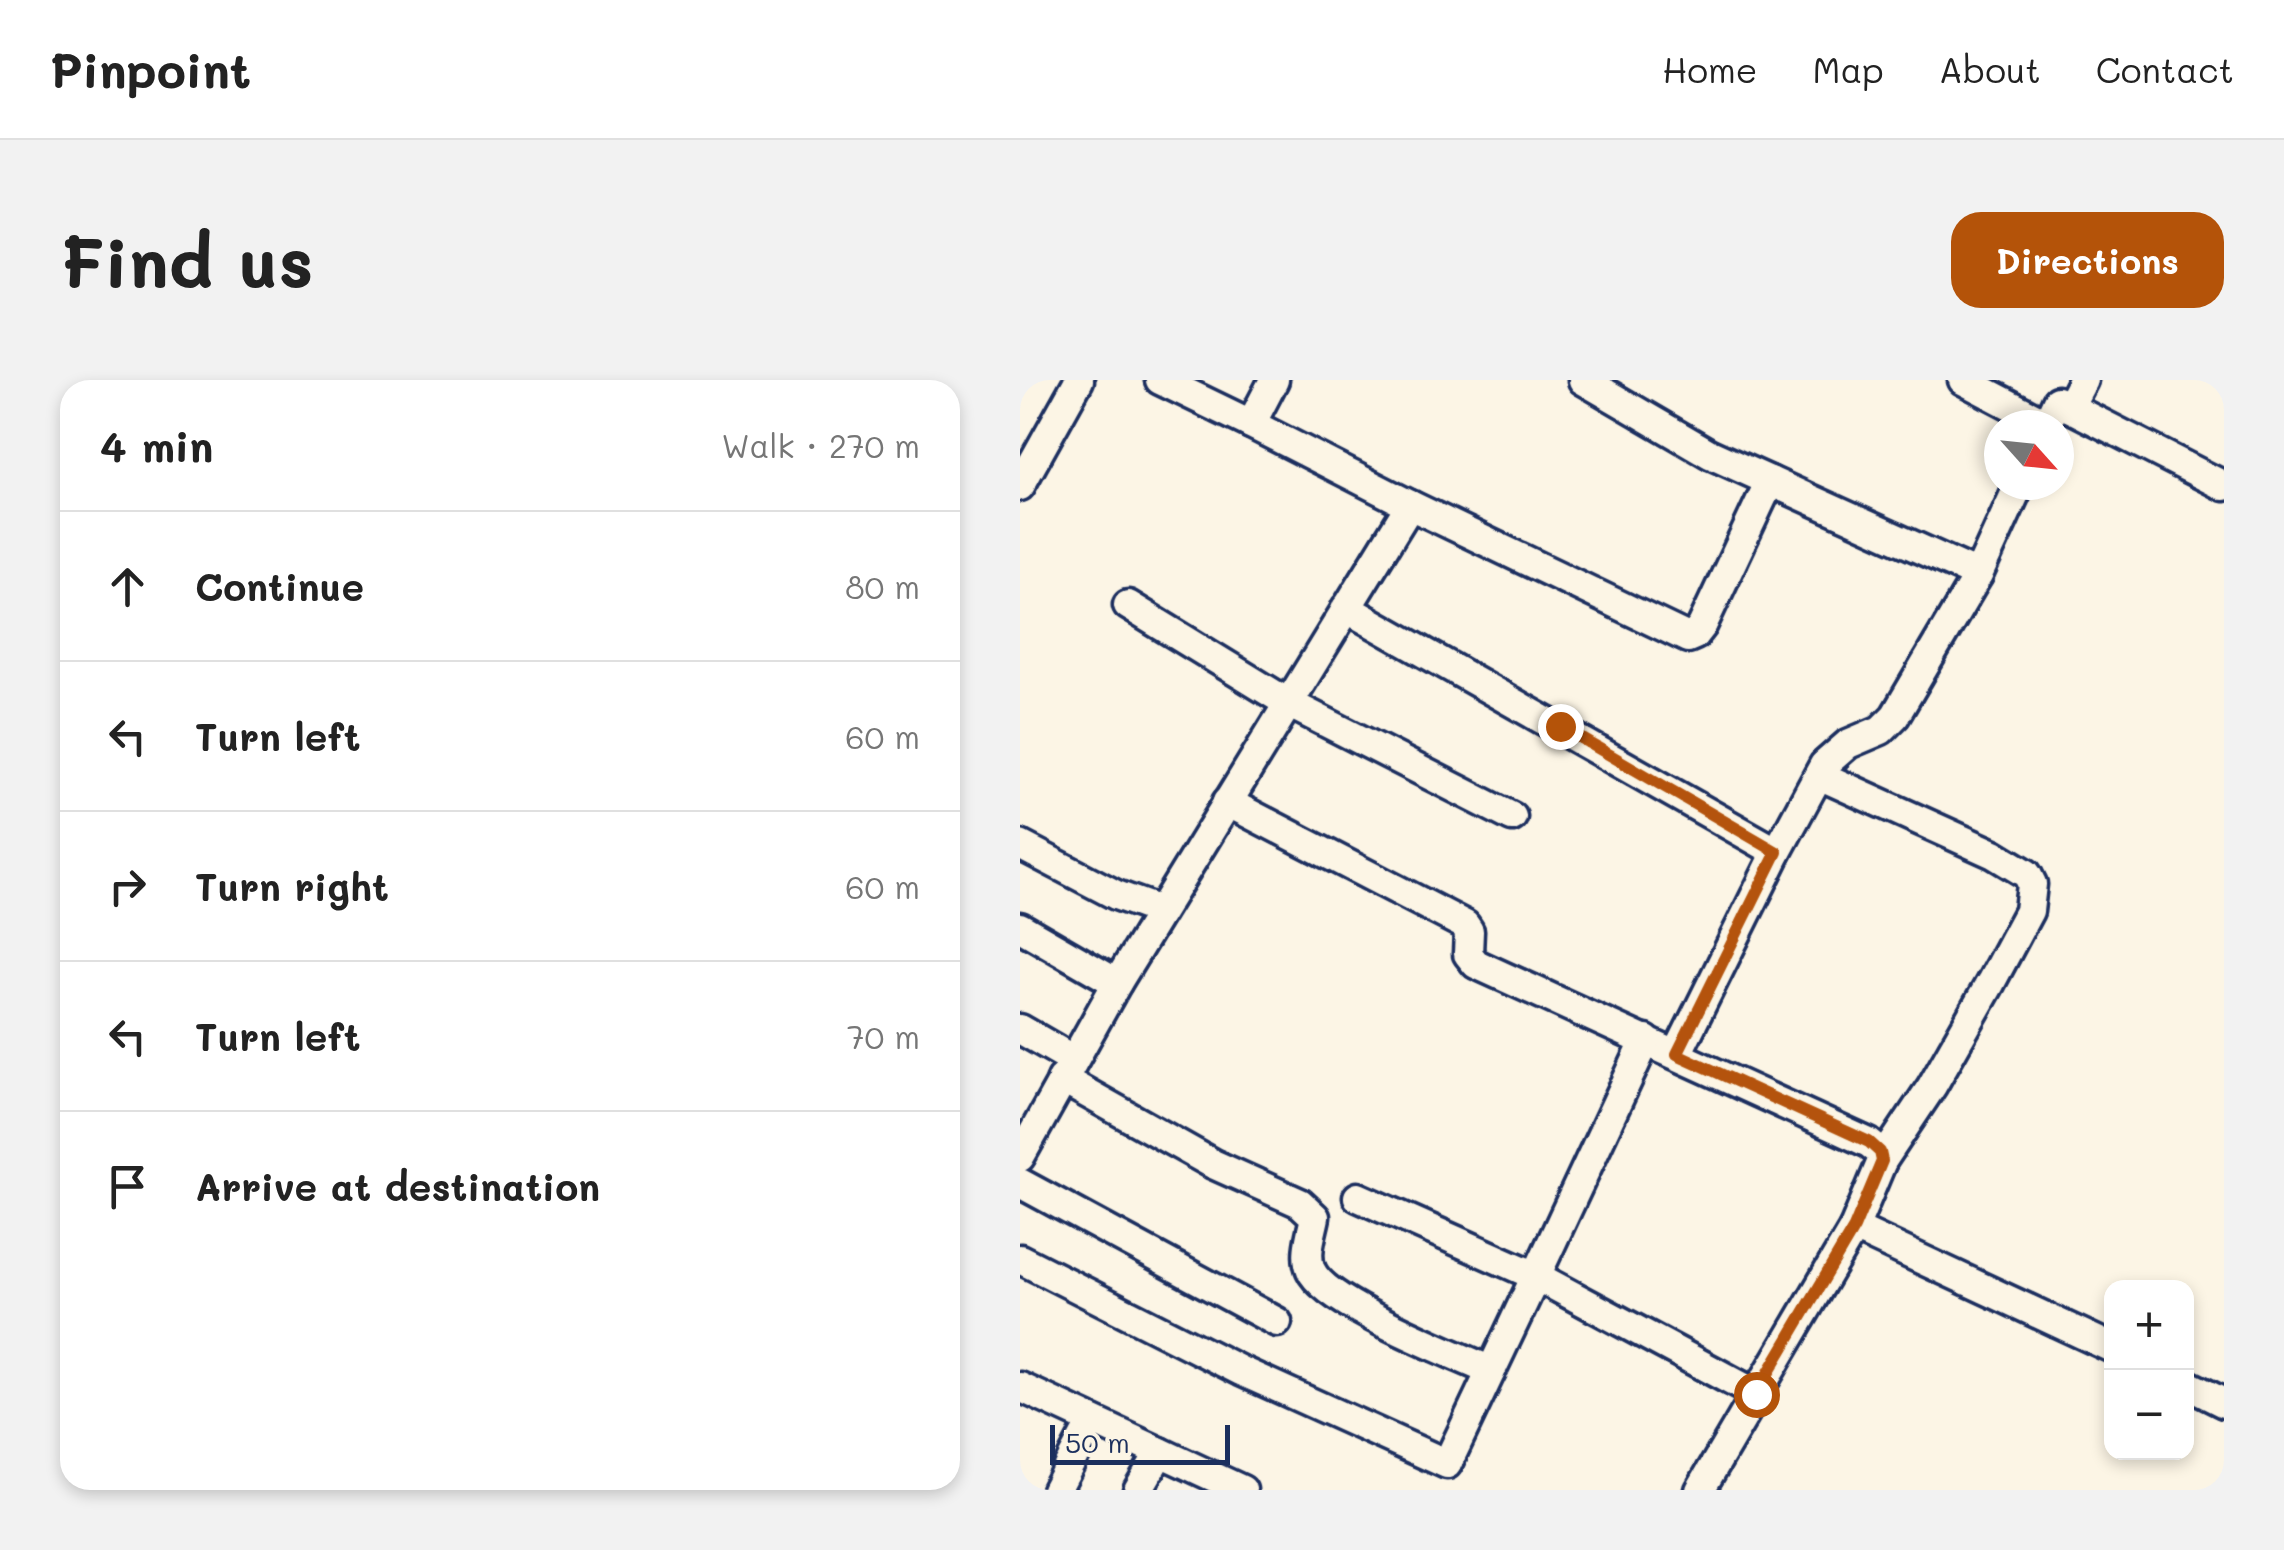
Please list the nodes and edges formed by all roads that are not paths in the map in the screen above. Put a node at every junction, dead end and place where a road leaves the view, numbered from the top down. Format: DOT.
graph roads {
  1 [pos="1079,380"];
  2 [pos="1160,380"];
  3 [pos="1274,380"];
  4 [pos="1583,380"];
  5 [pos="1964,380"];
  6 [pos="2083,380"];
  7 [pos="2033,410"];
  8 [pos="2061,410"];
  9 [pos="1252,424"];
  10 [pos="2074,427"];
  11 [pos="1028,451"];
  12 [pos="1770,481"];
  13 [pos="1020,486"];
  14 [pos="2224,486"];
  15 [pos="2012,500"];
  16 [pos="1410,505"];
  17 [pos="1978,576"];
  18 [pos="1128,604"];
  19 [pos="1346,608"];
  20 [pos="1288,703"];
  21 [pos="1819,775"];
  22 [pos="1226,802"];
  23 [pos="1512,817"];
  24 [pos="1020,845"];
  25 [pos="1777,852"];
  26 [pos="1160,910"];
  27 [pos="1020,927"];
  28 [pos="1117,983"];
  29 [pos="1020,1029"];
  30 [pos="1646,1040"];
  31 [pos="1677,1054"];
  32 [pos="1067,1069"];
  33 [pos="1020,1158"];
  34 [pos="1882,1161"];
  35 [pos="1020,1183"];
  36 [pos="1358,1196"];
  37 [pos="1854,1228"];
  38 [pos="1020,1259"];
  39 [pos="1536,1276"];
  40 [pos="1277,1322"];
  41 [pos="2104,1344"];
  42 [pos="1491,1371"];
  43 [pos="1020,1387"];
  44 [pos="2194,1388"];
  45 [pos="1756,1394"];
  46 [pos="2224,1402"];
  47 [pos="1092,1421"];
  48 [pos="1160,1452"];
  49 [pos="1445,1477"];
  50 [pos="1056,1490"];
  51 [pos="1138,1490"];
  52 [pos="1242,1490"];
  53 [pos="1700,1490"];
  1 -- 11 [label="street"];
  2 -- 9 [label="street"];
  3 -- 9 [label="street"];
  4 -- 12 [label="street"];
  5 -- 7 [label="street"];
  6 -- 8 [label="street"];
  9 -- 16 [label="street"];
  10 -- 14 [label="street"];
  11 -- 13 [label="street"];
  12 -- 16 [label="street"];
  12 -- 17 [label="street"];
  15 -- 17 [label="street"];
  16 -- 19 [label="street"];
  17 -- 21 [label="street"];
  18 -- 20 [label="street"];
  19 -- 20 [label="street"];
  19 -- 25 [label="street"];
  20 -- 22 [label="street"];
  20 -- 23 [label="street"];
  21 -- 25 [label="street"];
  21 -- 34 [label="street"];
  22 -- 26 [label="street"];
  22 -- 30 [label="street"];
  24 -- 26 [label="street"];
  25 -- 31 [label="street"];
  26 -- 28 [label="street"];
  27 -- 28 [label="street"];
  28 -- 32 [label="street"];
  29 -- 32 [label="street"];
  30 -- 31 [label="street"];
  30 -- 39 [label="street"];
  31 -- 34 [label="street"];
  32 -- 33 [label="street"];
  32 -- 42 [label="street"];
  34 -- 37 [label="street"];
  35 -- 40 [label="street"];
  36 -- 39 [label="street"];
  37 -- 41 [label="street"];
  37 -- 45 [label="street"];
  38 -- 49 [label="street"];
  39 -- 42 [label="street"];
  39 -- 45 [label="street"];
  42 -- 49 [label="street"];
  43 -- 47 [label="street"];
  44 -- 46 [label="street"];
  45 -- 53 [label="street"];
  47 -- 48 [label="street"];
  47 -- 50 [label="street"];
  48 -- 51 [label="street"];
  48 -- 52 [label="street"];
}
